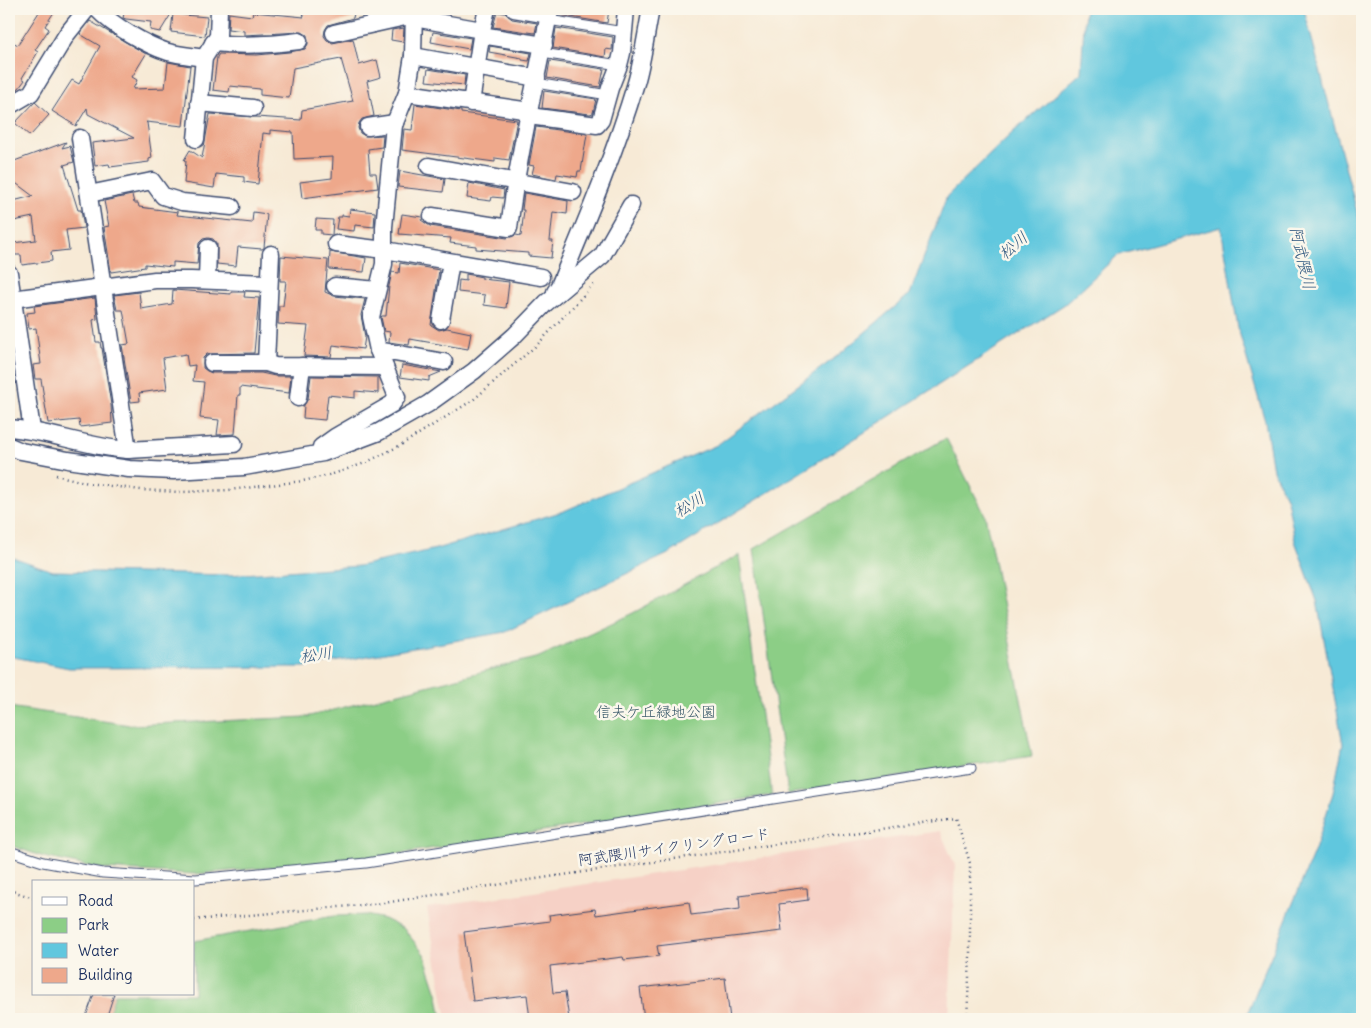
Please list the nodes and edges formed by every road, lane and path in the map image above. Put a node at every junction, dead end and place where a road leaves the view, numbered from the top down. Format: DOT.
graph roads {
  1 [pos="87,9"];
  2 [pos="97,9"];
  3 [pos="219,9"];
  4 [pos="487,9"];
  5 [pos="514,9"];
  6 [pos="626,9"];
  7 [pos="652,9"];
  8 [pos="414,14"];
  9 [pos="549,15"];
  10 [pos="624,32"];
  11 [pos="334,33"];
  12 [pos="482,33"];
  13 [pos="299,41"];
  14 [pos="213,43"];
  15 [pos="543,49"];
  16 [pos="413,56"];
  17 [pos="204,58"];
  18 [pos="619,65"];
  19 [pos="478,68"];
  20 [pos="537,81"];
  21 [pos="407,93"];
  22 [pos="608,95"];
  23 [pos="471,102"];
  24 [pos="199,103"];
  25 [pos="9,106"];
  26 [pos="253,108"];
  27 [pos="530,114"];
  28 [pos="395,123"];
  29 [pos="368,127"];
  30 [pos="80,138"];
  31 [pos="196,139"];
  32 [pos="429,166"];
  33 [pos="515,182"];
  34 [pos="573,192"];
  35 [pos="89,194"];
  36 [pos="631,205"];
  37 [pos="232,207"];
  38 [pos="432,216"];
  39 [pos="336,244"];
  40 [pos="208,248"];
  41 [pos="385,250"];
  42 [pos="271,254"];
  43 [pos="451,262"];
  44 [pos="9,273"];
  45 [pos="541,277"];
  46 [pos="207,280"];
  47 [pos="270,284"];
  48 [pos="335,286"];
  49 [pos="103,288"];
  50 [pos="377,290"];
  51 [pos="11,295"];
  52 [pos="546,303"];
  53 [pos="441,320"];
  54 [pos="378,350"];
  55 [pos="444,362"];
  56 [pos="212,363"];
  57 [pos="266,363"];
  58 [pos="302,366"];
  59 [pos="385,367"];
  60 [pos="298,398"];
  61 [pos="9,428"];
  62 [pos="32,430"];
  63 [pos="234,444"];
  64 [pos="9,446"];
  65 [pos="128,450"];
  66 [pos="310,456"];
  67 [pos="971,768"];
  68 [pos="9,850"];
  69 [pos="9,890"];
  70 [pos="32,897"];
  71 [pos="195,920"];
  72 [pos="967,1019"];
  1 -- 25 [label="street"];
  2 -- 17 [label="street"];
  3 -- 14 [label="street"];
  4 -- 12 [label="street"];
  5 -- 9 [label="street"];
  6 -- 10 [label="street"];
  7 -- 52 [label="street"];
  8 -- 11 [label="street"];
  8 -- 12 [label="street"];
  8 -- 16 [label="street"];
  9 -- 10 [label="lane"];
  9 -- 15 [label="street"];
  10 -- 18 [label="street"];
  12 -- 15 [label="street"];
  12 -- 19 [label="street"];
  13 -- 14 [label="street"];
  14 -- 17 [label="street"];
  15 -- 18 [label="lane"];
  15 -- 20 [label="street"];
  16 -- 19 [label="street"];
  16 -- 21 [label="street"];
  17 -- 24 [label="street"];
  18 -- 22 [label="street"];
  19 -- 20 [label="street"];
  19 -- 23 [label="street"];
  20 -- 22 [label="lane"];
  20 -- 27 [label="street"];
  21 -- 23 [label="street"];
  21 -- 28 [label="street"];
  22 -- 27 [label="street"];
  23 -- 27 [label="street"];
  24 -- 26 [label="street"];
  24 -- 31 [label="street"];
  27 -- 33 [label="street"];
  28 -- 29 [label="street"];
  28 -- 41 [label="street"];
  30 -- 35 [label="street"];
  32 -- 33 [label="street"];
  33 -- 34 [label="street"];
  33 -- 38 [label="street"];
  35 -- 37 [label="street"];
  35 -- 49 [label="street"];
  36 -- 52 [label="street"];
  39 -- 41 [label="street"];
  40 -- 46 [label="street"];
  41 -- 43 [label="street"];
  41 -- 50 [label="street"];
  42 -- 47 [label="street"];
  43 -- 45 [label="street"];
  43 -- 53 [label="street"];
  44 -- 51 [label="street"];
  46 -- 47 [label="street"];
  46 -- 49 [label="street"];
  47 -- 57 [label="street"];
  48 -- 50 [label="street"];
  49 -- 51 [label="street"];
  49 -- 65 [label="street"];
  50 -- 54 [label="street"];
  51 -- 62 [label="street"];
  52 -- 66 [label="street"];
  54 -- 55 [label="street"];
  54 -- 59 [label="street"];
  56 -- 57 [label="street"];
  57 -- 58 [label="street"];
  58 -- 59 [label="street"];
  58 -- 60 [label="street"];
  59 -- 66 [label="street"];
  61 -- 62 [label="street"];
  62 -- 65 [label="street"];
  63 -- 65 [label="street"];
  64 -- 66 [label="street"];
  67 -- 68 [label="lane"];
  69 -- 70 [label="path"];
  71 -- 72 [label="path, 阿武隈川サイクリングロード"];
}
